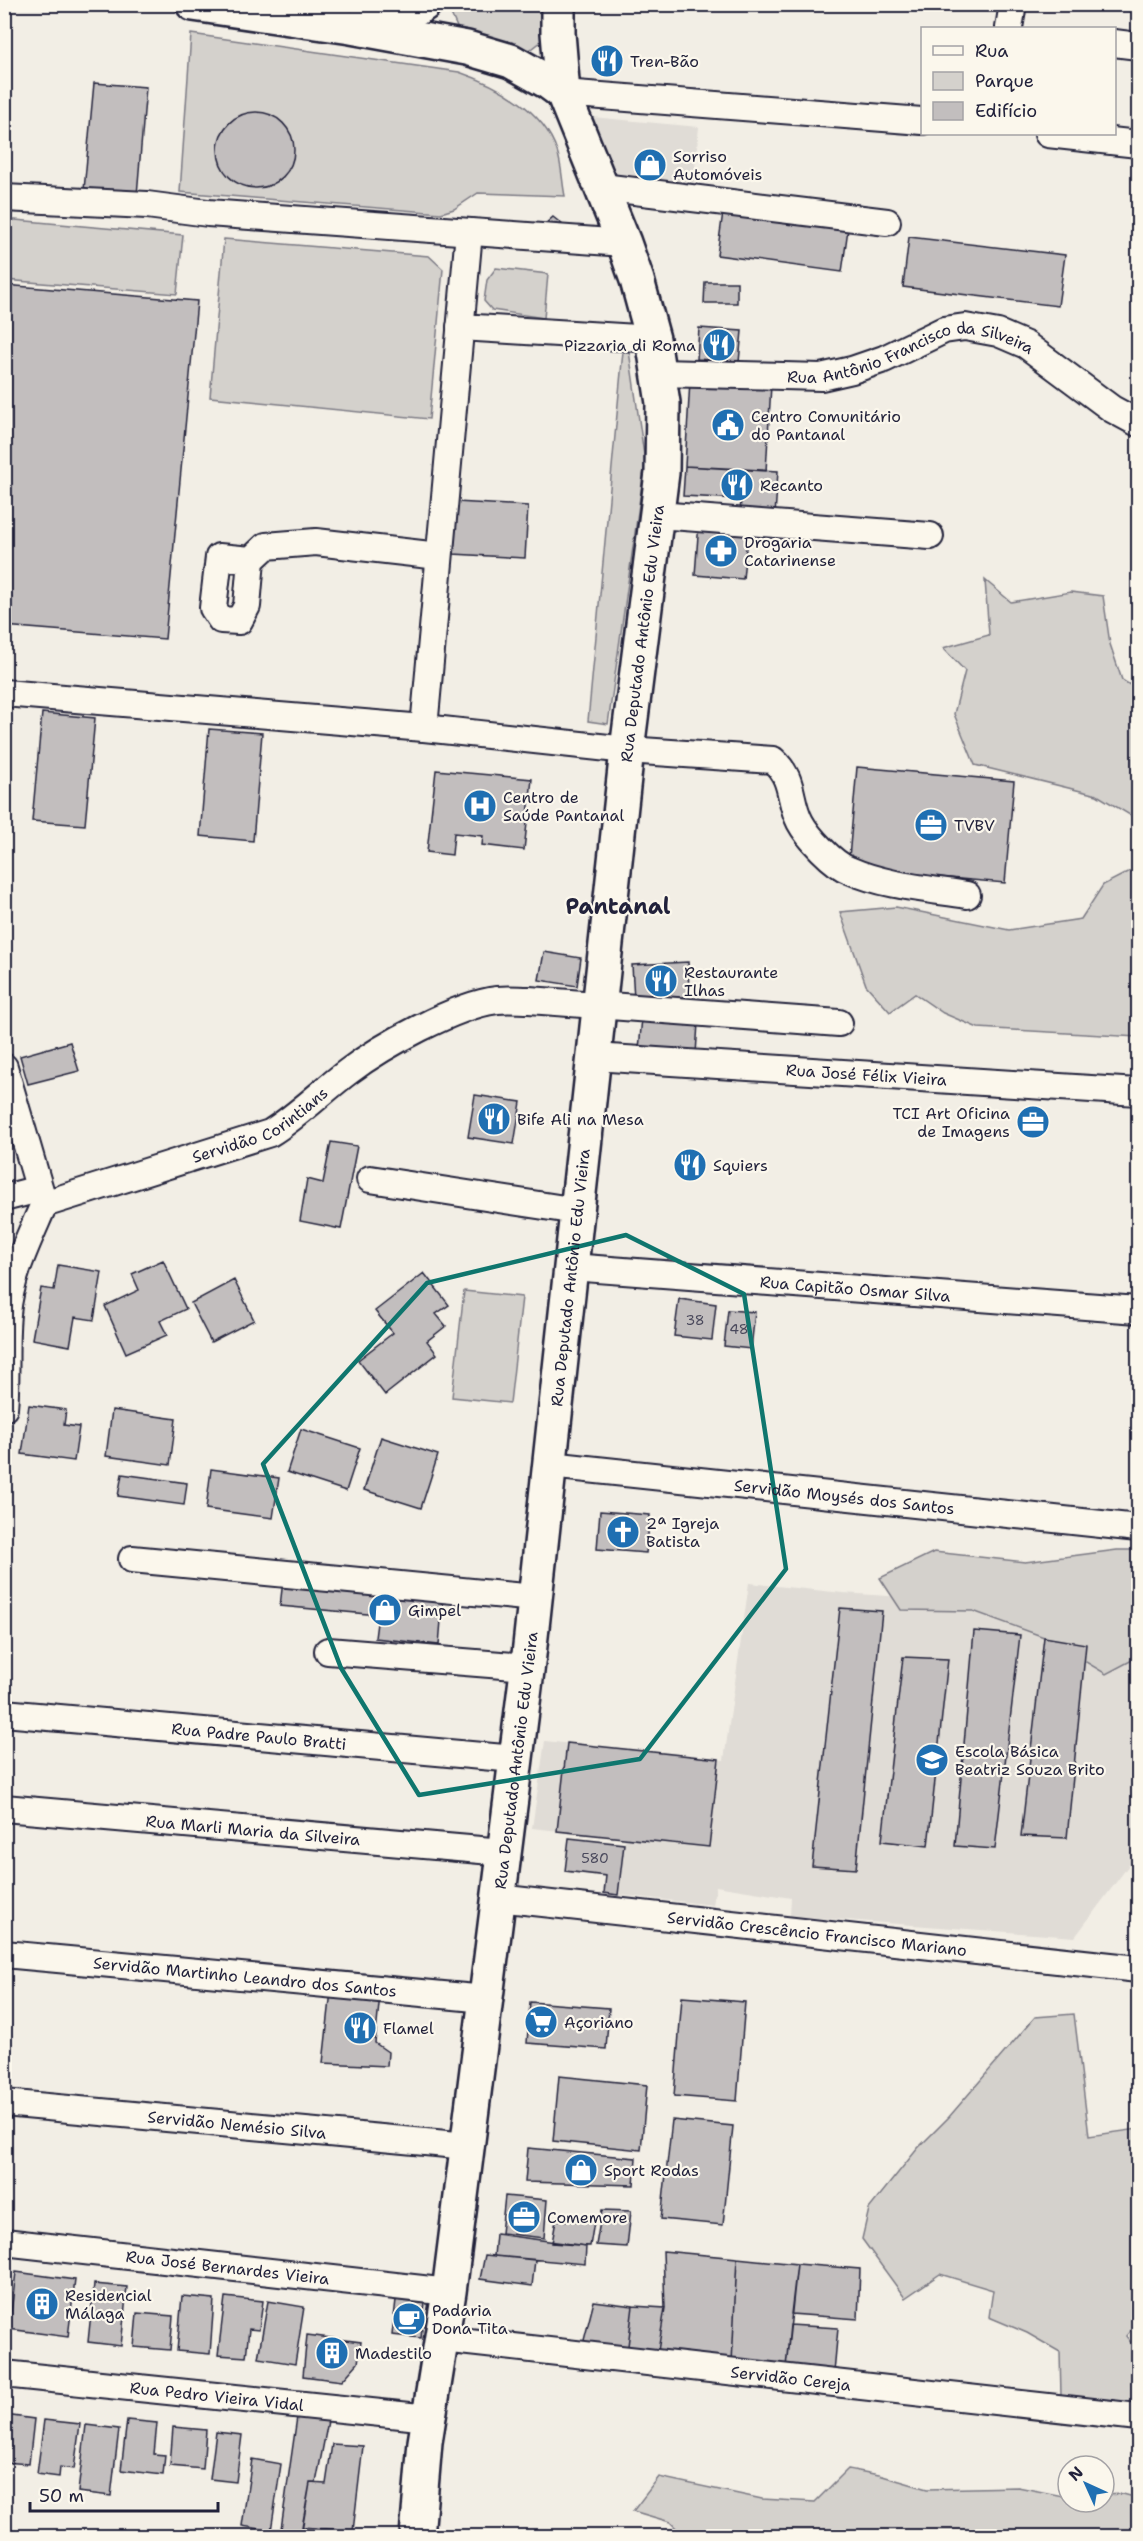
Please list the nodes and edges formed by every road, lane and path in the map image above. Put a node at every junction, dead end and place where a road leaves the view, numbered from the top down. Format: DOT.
graph roads {
  1 [pos="193,4"];
  2 [pos="424,4"];
  3 [pos="440,4"];
  4 [pos="1013,4"];
  5 [pos="558,19"];
  6 [pos="351,27"];
  7 [pos="1009,27"];
  8 [pos="1116,43"];
  9 [pos="1138,46"];
  10 [pos="467,48"];
  11 [pos="511,61"];
  12 [pos="563,93"];
  13 [pos="921,122"];
  14 [pos="1057,135"];
  15 [pos="1138,144"];
  16 [pos="602,187"];
  17 [pos="4,198"];
  18 [pos="887,222"];
  19 [pos="469,232"];
  20 [pos="624,243"];
  21 [pos="460,327"];
  22 [pos="653,339"];
  23 [pos="659,373"];
  24 [pos="1138,423"];
  25 [pos="658,515"];
  26 [pos="930,536"];
  27 [pos="440,556"];
  28 [pos="251,560"];
  29 [pos="4,693"];
  30 [pos="424,728"];
  31 [pos="627,750"];
  32 [pos="967,895"];
  33 [pos="599,1006"];
  34 [pos="839,1023"];
  35 [pos="594,1057"];
  36 [pos="4,1067"];
  37 [pos="1138,1092"];
  38 [pos="370,1179"];
  39 [pos="42,1197"];
  40 [pos="4,1198"];
  41 [pos="577,1211"];
  42 [pos="571,1267"];
  43 [pos="8,1293"];
  44 [pos="1138,1310"];
  45 [pos="4,1408"];
  46 [pos="550,1465"];
  47 [pos="1138,1527"];
  48 [pos="132,1558"];
  49 [pos="535,1598"];
  50 [pos="328,1651"];
  51 [pos="527,1667"];
  52 [pos="4,1713"];
  53 [pos="515,1760"];
  54 [pos="4,1808"];
  55 [pos="503,1852"];
  56 [pos="497,1898"];
  57 [pos="4,1954"];
  58 [pos="1138,1969"];
  59 [pos="486,1998"];
  60 [pos="4,2103"];
  61 [pos="468,2145"];
  62 [pos="4,2242"];
  63 [pos="450,2292"];
  64 [pos="442,2340"];
  65 [pos="4,2374"];
  66 [pos="1138,2417"];
  67 [pos="429,2418"];
  68 [pos="417,2536"];
  1 -- 6 [label="main road"];
  2 -- 6 [label="main road"];
  3 -- 10 [label="main road"];
  4 -- 7 [label="street"];
  5 -- 11 [label="main road"];
  5 -- 12 [label="main road, Rua Deputado Antônio Edu Vieira"];
  6 -- 10 [label="main road"];
  8 -- 9 [label="street"];
  10 -- 11 [label="main road"];
  11 -- 12 [label="main road"];
  12 -- 13 [label="street"];
  12 -- 16 [label="main road, Rua Deputado Antônio Edu Vieira"];
  14 -- 15 [label="street"];
  16 -- 18 [label="street"];
  16 -- 20 [label="main road, Rua Deputado Antônio Edu Vieira"];
  17 -- 19 [label="street"];
  19 -- 20 [label="street"];
  19 -- 21 [label="street"];
  20 -- 22 [label="main road, Rua Deputado Antônio Edu Vieira"];
  21 -- 22 [label="street"];
  21 -- 27 [label="street"];
  22 -- 23 [label="main road, Rua Deputado Antônio Edu Vieira"];
  23 -- 24 [label="street, Rua Antônio Francisco da Silveira"];
  23 -- 25 [label="main road, Rua Deputado Antônio Edu Vieira"];
  25 -- 26 [label="street"];
  25 -- 31 [label="main road, Rua Deputado Antônio Edu Vieira"];
  27 -- 28 [label="street"];
  27 -- 30 [label="street"];
  29 -- 30 [label="street"];
  30 -- 31 [label="street"];
  31 -- 32 [label="street"];
  31 -- 33 [label="main road, Rua Deputado Antônio Edu Vieira"];
  33 -- 34 [label="street, Servidão Corintians"];
  33 -- 35 [label="main road, Rua Deputado Antônio Edu Vieira"];
  33 -- 39 [label="street, Servidão Corintians"];
  35 -- 37 [label="street, Rua José Félix Vieira"];
  35 -- 41 [label="main road, Rua Deputado Antônio Edu Vieira"];
  36 -- 39 [label="street"];
  38 -- 41 [label="street"];
  39 -- 40 [label="street, Servidão Corintians"];
  39 -- 43 [label="street"];
  41 -- 42 [label="main road, Rua Deputado Antônio Edu Vieira"];
  42 -- 44 [label="street, Rua Capitão Osmar Silva"];
  42 -- 46 [label="main road, Rua Deputado Antônio Edu Vieira"];
  43 -- 45 [label="street"];
  46 -- 47 [label="street, Servidão Moysés dos Santos"];
  46 -- 49 [label="main road, Rua Deputado Antônio Edu Vieira"];
  48 -- 49 [label="street"];
  49 -- 51 [label="main road, Rua Deputado Antônio Edu Vieira"];
  50 -- 51 [label="street"];
  51 -- 53 [label="main road, Rua Deputado Antônio Edu Vieira"];
  52 -- 53 [label="street, Rua Padre Paulo Bratti"];
  53 -- 55 [label="main road, Rua Deputado Antônio Edu Vieira"];
  54 -- 55 [label="street, Rua Marli Maria da Silveira"];
  55 -- 56 [label="main road, Rua Deputado Antônio Edu Vieira"];
  56 -- 58 [label="street, Servidão Crescêncio Francisco Mariano"];
  56 -- 59 [label="main road, Rua Deputado Antônio Edu Vieira"];
  57 -- 59 [label="street, Servidão Martinho Leandro dos Santos"];
  59 -- 61 [label="main road, Rua Deputado Antônio Edu Vieira"];
  60 -- 61 [label="street, Servidão Nemésio Silva"];
  61 -- 63 [label="main road, Rua Deputado Antônio Edu Vieira"];
  62 -- 63 [label="street, Rua José Bernardes Vieira"];
  63 -- 64 [label="main road, Rua Deputado Antônio Edu Vieira"];
  64 -- 66 [label="street, Servidão Cereja"];
  64 -- 67 [label="main road, Rua Deputado Antônio Edu Vieira"];
  65 -- 67 [label="street, Rua Pedro Vieira Vidal"];
  67 -- 68 [label="main road, Rua Deputado Antônio Edu Vieira"];
}
